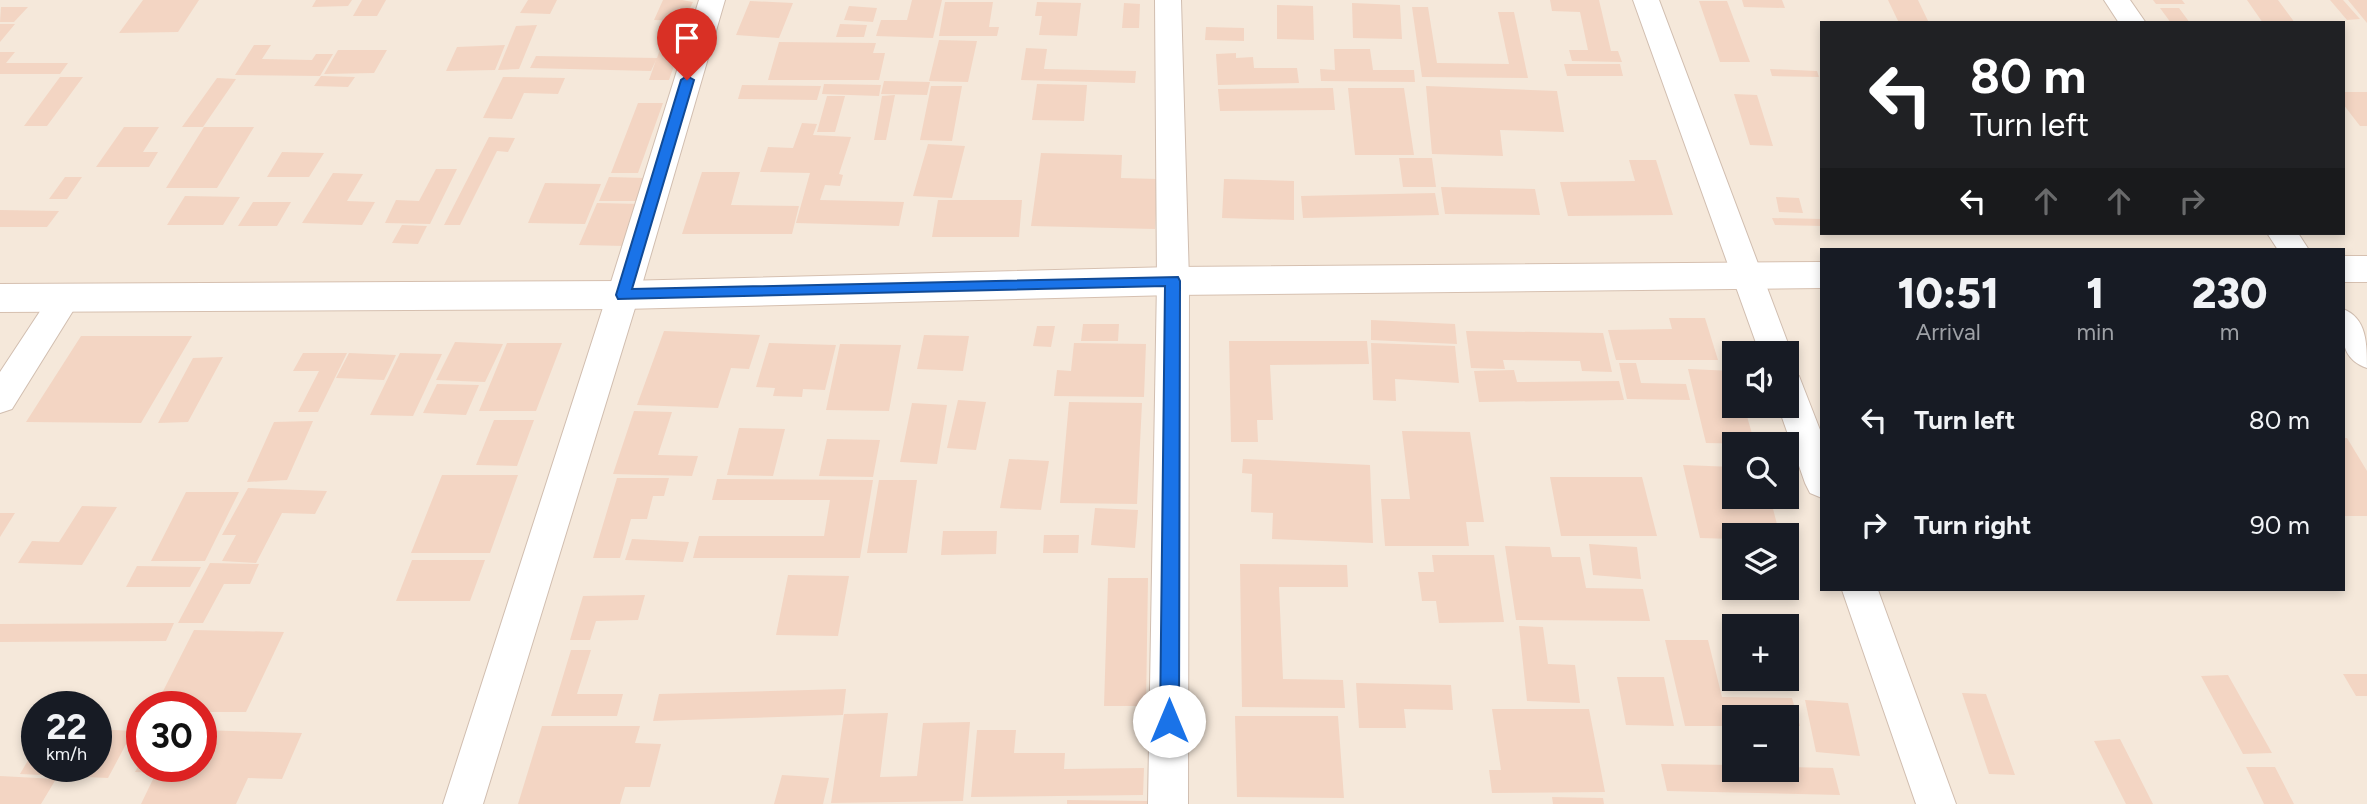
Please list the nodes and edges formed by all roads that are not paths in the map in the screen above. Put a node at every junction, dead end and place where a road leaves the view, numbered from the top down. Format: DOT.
graph roads {
  1 [pos="712,0"];
  2 [pos="1168,0"];
  3 [pos="1646,0"];
  4 [pos="2117,0"];
  5 [pos="2132,21"];
  6 [pos="2345,269"];
  7 [pos="2367,269"];
  8 [pos="1820,275"];
  9 [pos="1748,276"];
  10 [pos="1173,281"];
  11 [pos="623,295"];
  12 [pos="0,298"];
  13 [pos="65,298"];
  14 [pos="2345,324"];
  15 [pos="1771,341"];
  16 [pos="2367,355"];
  17 [pos="0,400"];
  18 [pos="1799,418"];
  19 [pos="1820,477"];
  20 [pos="1860,591"];
  21 [pos="463,804"];
  22 [pos="1168,804"];
  23 [pos="1936,804"];
  1 -- 11 [label="street"];
  2 -- 10 [label="street"];
  3 -- 9 [label="street"];
  4 -- 5 [label="street"];
  6 -- 7 [label="main road"];
  8 -- 9 [label="main road"];
  9 -- 10 [label="main road"];
  9 -- 15 [label="street"];
  10 -- 11 [label="main road"];
  10 -- 22 [label="street"];
  11 -- 13 [label="main road"];
  11 -- 21 [label="street"];
  12 -- 13 [label="main road"];
  13 -- 17 [label="street"];
  14 -- 16 [label="street"];
  18 -- 19 [label="street"];
  20 -- 23 [label="street"];
}
